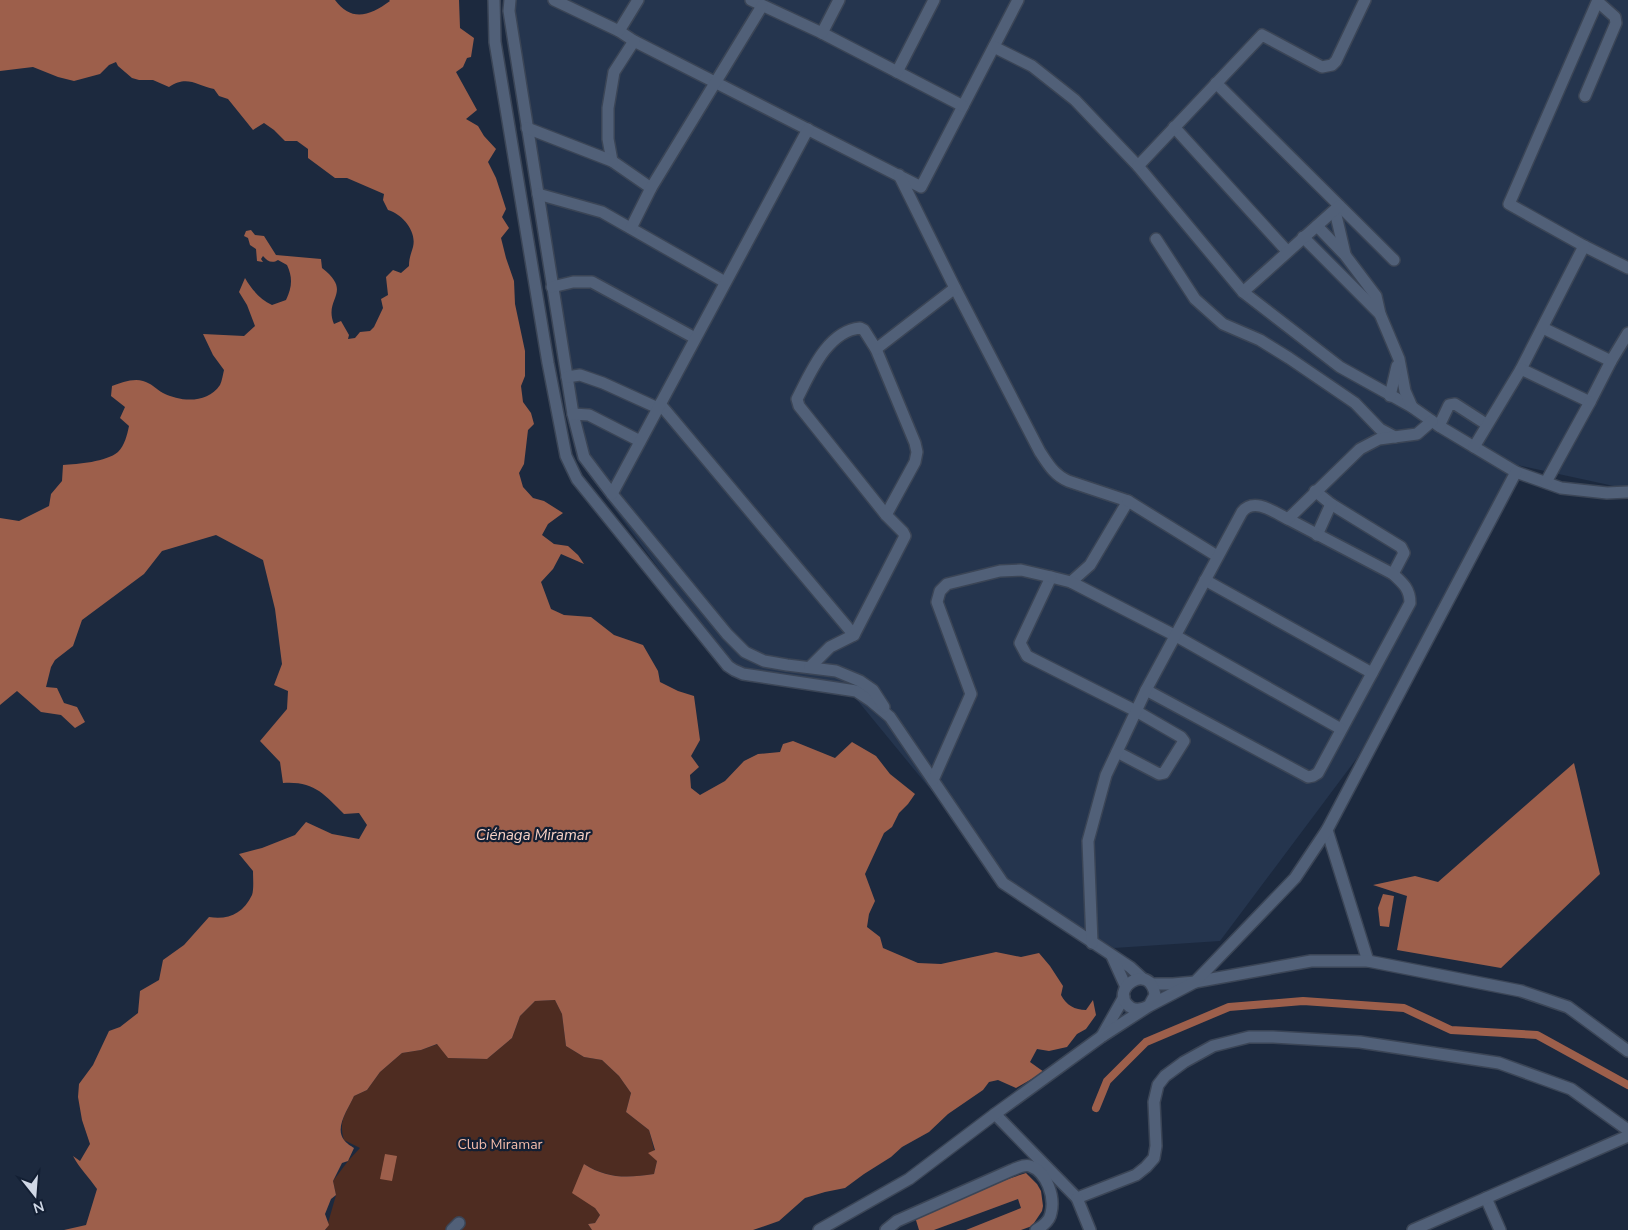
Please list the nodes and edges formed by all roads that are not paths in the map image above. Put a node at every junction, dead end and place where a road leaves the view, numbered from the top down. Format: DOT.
graph roads {
  1 [pos="494,0"];
  2 [pos="510,0"];
  3 [pos="554,0"];
  4 [pos="638,0"];
  5 [pos="751,0"];
  6 [pos="839,0"];
  7 [pos="934,0"];
  8 [pos="1018,0"];
  9 [pos="1365,0"];
  10 [pos="1598,1"];
  11 [pos="762,6"];
  12 [pos="619,31"];
  13 [pos="822,32"];
  14 [pos="634,41"];
  15 [pos="994,47"];
  16 [pos="897,72"];
  17 [pos="716,82"];
  18 [pos="1216,83"];
  19 [pos="1585,96"];
  20 [pos="963,106"];
  21 [pos="1174,127"];
  22 [pos="527,128"];
  23 [pos="808,129"];
  24 [pos="612,161"];
  25 [pos="1138,166"];
  26 [pos="899,175"];
  27 [pos="651,188"];
  28 [pos="538,194"];
  29 [pos="1337,209"];
  30 [pos="1317,226"];
  31 [pos="631,228"];
  32 [pos="1303,237"];
  33 [pos="1156,239"];
  34 [pos="1584,246"];
  35 [pos="1287,251"];
  36 [pos="1345,255"];
  37 [pos="1394,260"];
  38 [pos="1628,268"];
  39 [pos="725,282"];
  40 [pos="552,287"];
  41 [pos="954,288"];
  42 [pos="1243,292"];
  43 [pos="1380,314"];
  44 [pos="1543,328"];
  45 [pos="1628,332"];
  46 [pos="695,338"];
  47 [pos="876,349"];
  48 [pos="1399,359"];
  49 [pos="1611,361"];
  50 [pos="1521,369"];
  51 [pos="567,377"];
  52 [pos="1390,396"];
  53 [pos="1590,402"];
  54 [pos="659,406"];
  55 [pos="1412,408"];
  56 [pos="573,414"];
  57 [pos="1435,424"];
  58 [pos="1486,424"];
  59 [pos="1395,437"];
  60 [pos="640,441"];
  61 [pos="1474,446"];
  62 [pos="1516,472"];
  63 [pos="1546,482"];
  64 [pos="1315,491"];
  65 [pos="1628,492"];
  66 [pos="612,494"];
  67 [pos="1128,501"];
  68 [pos="1332,504"];
  69 [pos="886,514"];
  70 [pos="1288,519"];
  71 [pos="1317,534"];
  72 [pos="1218,556"];
  73 [pos="1393,574"];
  74 [pos="1051,577"];
  75 [pos="1206,580"];
  76 [pos="1071,582"];
  77 [pos="854,635"];
  78 [pos="1176,636"];
  79 [pos="810,667"];
  80 [pos="1372,674"];
  81 [pos="1146,690"];
  82 [pos="1136,710"];
  83 [pos="890,717"];
  84 [pos="1341,728"];
  85 [pos="1117,752"];
  86 [pos="933,780"];
  87 [pos="1327,830"];
  88 [pos="1092,942"];
  89 [pos="1111,955"];
  90 [pos="1368,961"];
  91 [pos="1147,981"];
  92 [pos="1195,982"];
  93 [pos="1125,992"];
  94 [pos="1149,1006"];
  95 [pos="1101,1037"];
  96 [pos="1628,1051"];
  97 [pos="995,1114"];
  98 [pos="1628,1130"];
  99 [pos="1628,1136"];
  100 [pos="1077,1198"];
  101 [pos="1486,1198"];
  102 [pos="819,1230"];
  103 [pos="886,1230"];
  104 [pos="1036,1230"];
  105 [pos="1090,1230"];
  106 [pos="1413,1230"];
  107 [pos="1500,1230"];
  1 -- 83 [label="street"];
  2 -- 22 [label="street"];
  3 -- 12 [label="street"];
  4 -- 12 [label="street"];
  5 -- 11 [label="street"];
  6 -- 13 [label="street"];
  7 -- 16 [label="street"];
  8 -- 15 [label="street"];
  9 -- 18 [label="street"];
  10 -- 19 [label="street"];
  10 -- 34 [label="street"];
  11 -- 13 [label="street"];
  11 -- 17 [label="street"];
  12 -- 14 [label="street"];
  13 -- 16 [label="street"];
  14 -- 17 [label="street"];
  14 -- 24 [label="street"];
  15 -- 20 [label="street"];
  15 -- 25 [label="street"];
  16 -- 20 [label="street"];
  17 -- 23 [label="street"];
  17 -- 27 [label="street"];
  18 -- 21 [label="street"];
  18 -- 29 [label="street"];
  20 -- 26 [label="street"];
  21 -- 25 [label="street"];
  21 -- 35 [label="street"];
  22 -- 24 [label="street"];
  22 -- 28 [label="street"];
  23 -- 26 [label="street"];
  23 -- 39 [label="street"];
  24 -- 27 [label="street"];
  25 -- 42 [label="street"];
  26 -- 41 [label="street"];
  27 -- 31 [label="street"];
  28 -- 31 [label="street"];
  28 -- 40 [label="street"];
  29 -- 30 [label="street"];
  29 -- 36 [label="street"];
  29 -- 37 [label="street"];
  30 -- 32 [label="street"];
  30 -- 36 [label="street"];
  31 -- 39 [label="street"];
  32 -- 35 [label="street"];
  32 -- 43 [label="street"];
  33 -- 59 [label="street"];
  34 -- 38 [label="street"];
  34 -- 44 [label="street"];
  35 -- 42 [label="street"];
  36 -- 43 [label="street"];
  39 -- 46 [label="street"];
  40 -- 46 [label="street"];
  40 -- 51 [label="street"];
  41 -- 47 [label="street"];
  41 -- 67 [label="street"];
  42 -- 52 [label="street"];
  43 -- 48 [label="street"];
  44 -- 49 [label="street"];
  44 -- 50 [label="street"];
  45 -- 49 [label="street"];
  46 -- 54 [label="street"];
  47 -- 69 [label="street"];
  47 -- 69 [label="street"];
  48 -- 52 [label="street"];
  48 -- 55 [label="street"];
  49 -- 53 [label="street"];
  50 -- 53 [label="street"];
  50 -- 58 [label="street"];
  51 -- 54 [label="street"];
  51 -- 56 [label="street"];
  52 -- 55 [label="street"];
  53 -- 63 [label="street"];
  54 -- 60 [label="street"];
  54 -- 77 [label="street"];
  55 -- 57 [label="street"];
  56 -- 60 [label="street"];
  56 -- 66 [label="street"];
  57 -- 58 [label="street"];
  57 -- 59 [label="street"];
  57 -- 61 [label="street"];
  58 -- 61 [label="street"];
  59 -- 64 [label="street"];
  60 -- 66 [label="street"];
  61 -- 62 [label="street"];
  62 -- 63 [label="street"];
  62 -- 87 [label="street"];
  63 -- 65 [label="street"];
  64 -- 68 [label="street"];
  64 -- 70 [label="street"];
  66 -- 79 [label="street"];
  67 -- 72 [label="street"];
  67 -- 76 [label="street"];
  68 -- 71 [label="street"];
  68 -- 73 [label="street"];
  69 -- 77 [label="street"];
  70 -- 71 [label="street"];
  70 -- 72 [label="street"];
  71 -- 73 [label="street"];
  72 -- 75 [label="street"];
  73 -- 80 [label="street"];
  74 -- 76 [label="street"];
  74 -- 82 [label="street"];
  74 -- 86 [label="street"];
  75 -- 78 [label="street"];
  75 -- 80 [label="street"];
  76 -- 78 [label="street"];
  77 -- 79 [label="street"];
  78 -- 81 [label="street"];
  78 -- 84 [label="street"];
  79 -- 83 [label="street"];
  80 -- 84 [label="street"];
  81 -- 82 [label="street"];
  81 -- 84 [label="street"];
  82 -- 85 [label="street"];
  82 -- 85 [label="street"];
  83 -- 86 [label="street"];
  85 -- 88 [label="street"];
  86 -- 88 [label="street"];
  87 -- 90 [label="street"];
  87 -- 92 [label="street"];
  88 -- 89 [label="street"];
  89 -- 91 [label="street"];
  89 -- 93 [label="street"];
  90 -- 92 [label="street"];
  90 -- 96 [label="street"];
  91 -- 92 [label="street"];
  91 -- 93 [label="street"];
  91 -- 94 [label="street"];
  92 -- 94 [label="street"];
  93 -- 94 [label="street"];
  93 -- 95 [label="street"];
  94 -- 95 [label="street"];
  95 -- 97 [label="street"];
  97 -- 100 [label="street"];
  97 -- 102 [label="street"];
  98 -- 100 [label="street"];
  99 -- 101 [label="street"];
  100 -- 105 [label="street"];
  101 -- 106 [label="street"];
  101 -- 107 [label="street"];
  103 -- 104 [label="street"];
}
